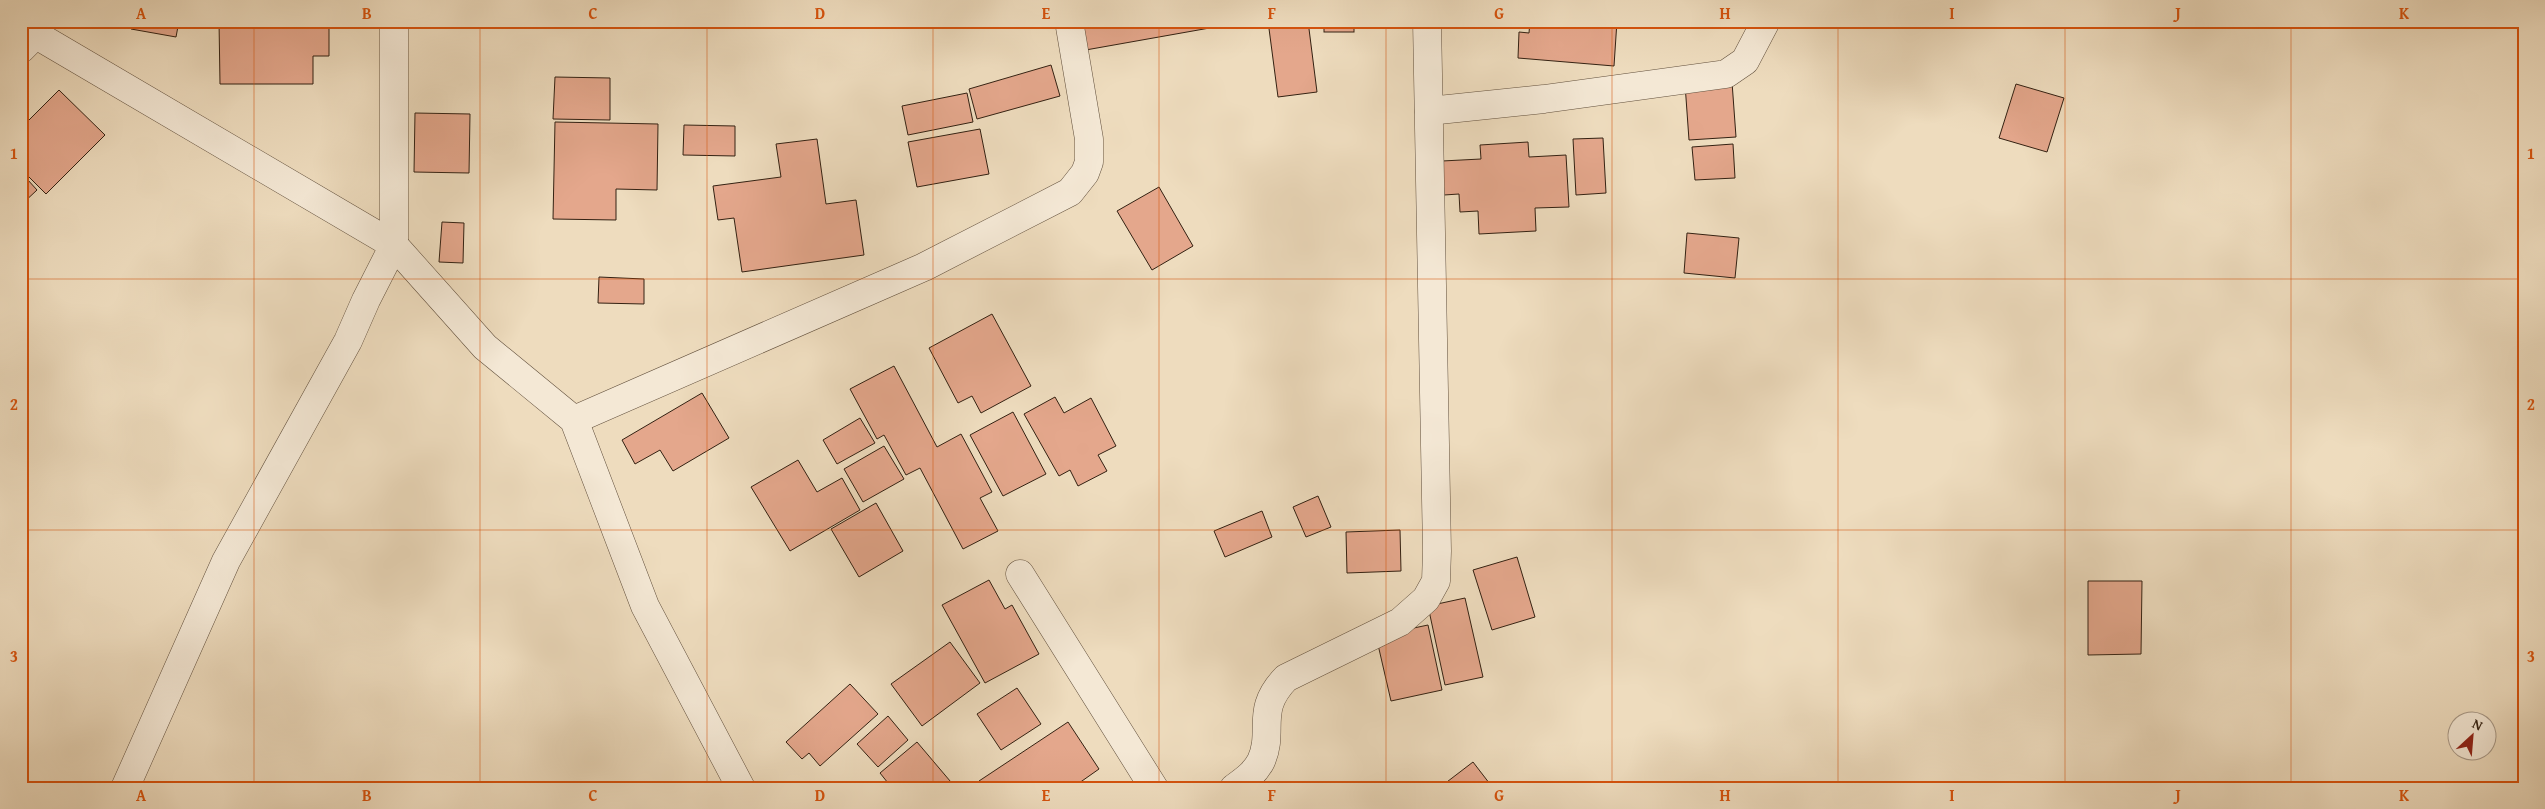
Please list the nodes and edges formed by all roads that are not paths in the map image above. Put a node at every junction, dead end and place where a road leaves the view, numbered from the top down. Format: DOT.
graph roads {
  1 [pos="394,21"];
  2 [pos="1068,21"];
  3 [pos="1427,21"];
  4 [pos="1766,21"];
  5 [pos="27,36"];
  6 [pos="1428,111"];
  7 [pos="394,245"];
  8 [pos="574,420"];
  9 [pos="1020,574"];
  10 [pos="125,788"];
  11 [pos="741,788"];
  12 [pos="1154,788"];
  13 [pos="1234,788"];
  1 -- 7 [label="street"];
  2 -- 8 [label="street"];
  3 -- 6 [label="street"];
  4 -- 6 [label="street"];
  5 -- 7 [label="street"];
  6 -- 13 [label="street"];
  7 -- 8 [label="street"];
  7 -- 10 [label="street"];
  8 -- 11 [label="street"];
  9 -- 12 [label="street"];
}
